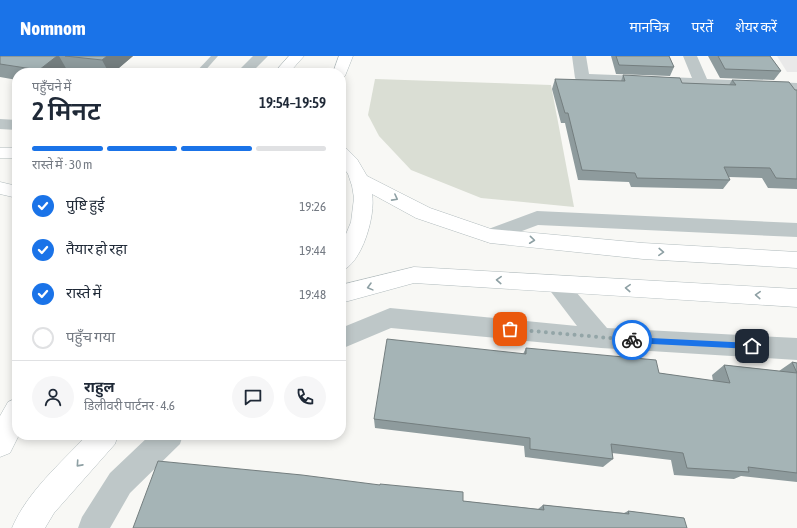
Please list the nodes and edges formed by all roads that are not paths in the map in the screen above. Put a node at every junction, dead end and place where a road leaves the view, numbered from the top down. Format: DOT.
graph roads {
  1 [pos="215,56"];
  2 [pos="261,56"];
  3 [pos="298,56"];
  4 [pos="346,56"];
  5 [pos="579,56"];
  6 [pos="690,56"];
  7 [pos="204,68"];
  8 [pos="248,68"];
  9 [pos="286,68"];
  10 [pos="342,68"];
  11 [pos="702,84"];
  12 [pos="797,87"];
  13 [pos="0,124"];
  14 [pos="12,125"];
  15 [pos="0,153"];
  16 [pos="12,153"];
  17 [pos="346,157"];
  18 [pos="361,180"];
  19 [pos="0,188"];
  20 [pos="12,191"];
  21 [pos="797,230"];
  22 [pos="490,236"];
  23 [pos="346,255"];
  24 [pos="797,260"];
  25 [pos="556,284"];
  26 [pos="346,293"];
  27 [pos="797,298"];
  28 [pos="346,337"];
  29 [pos="601,338"];
  30 [pos="797,349"];
  31 [pos="12,420"];
  32 [pos="101,440"];
  33 [pos="165,440"];
  34 [pos="0,443"];
  35 [pos="27,528"];
  36 [pos="93,528"];
  1 -- 7 [label="lane"];
  2 -- 8 [label="street"];
  3 -- 9 [label="street"];
  4 -- 10 [label="street"];
  5 -- 11 [label="street"];
  6 -- 11 [label="street"];
  11 -- 12 [label="street"];
  13 -- 14 [label="street"];
  15 -- 16 [label="street"];
  17 -- 18 [label="street"];
  18 -- 22 [label="street, one-way"];
  18 -- 23 [label="street"];
  19 -- 20 [label="street"];
  21 -- 22 [label="street"];
  22 -- 24 [label="street, one-way"];
  25 -- 26 [label="street, one-way"];
  27 -- 25 [label="street, one-way"];
  25 -- 29 [label="street"];
  28 -- 29 [label="street"];
  29 -- 30 [label="street"];
  31 -- 34 [label="street"];
  32 -- 35 [label="street, one-way"];
  33 -- 36 [label="street"];
}
